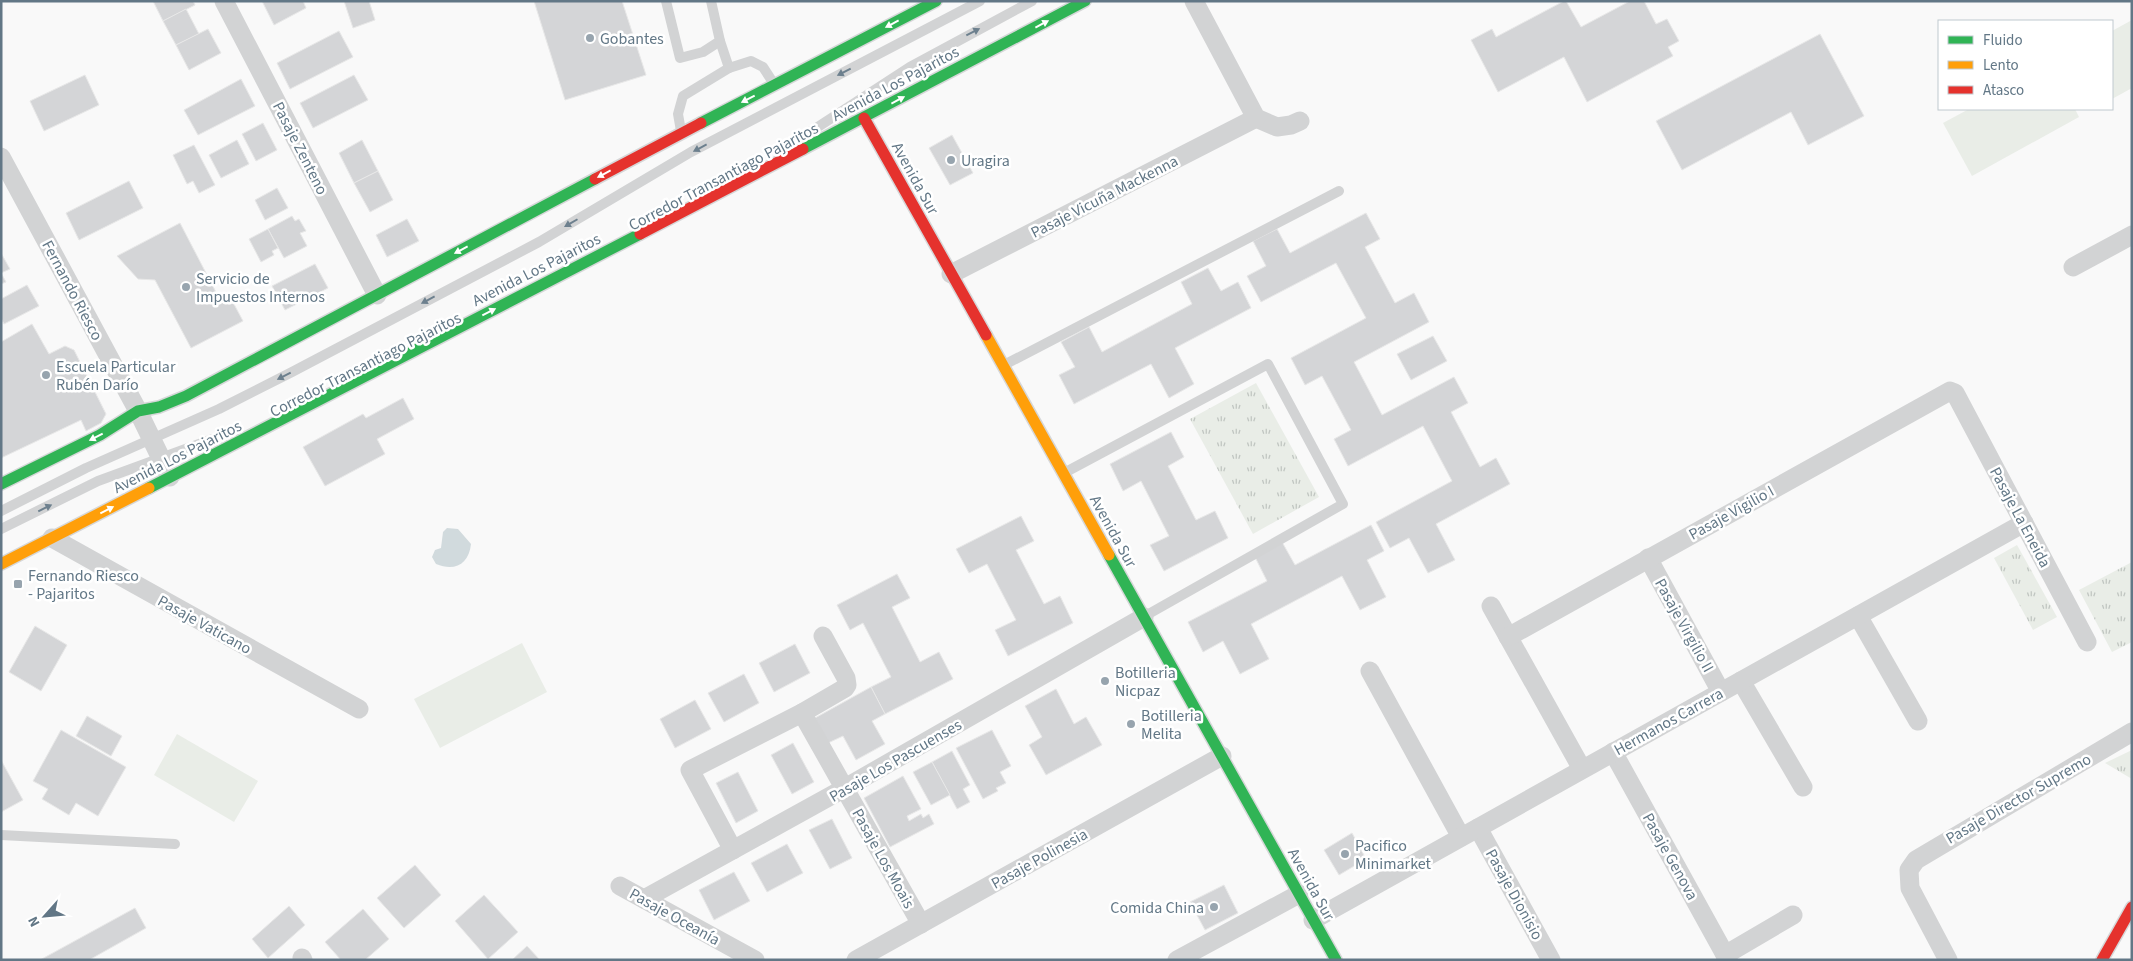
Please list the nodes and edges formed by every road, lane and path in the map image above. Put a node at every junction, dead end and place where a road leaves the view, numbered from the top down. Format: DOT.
graph roads {
  1 [pos="224,1"];
  2 [pos="666,1"];
  3 [pos="711,1"];
  4 [pos="936,1"];
  5 [pos="980,1"];
  6 [pos="1032,1"];
  7 [pos="1085,1"];
  8 [pos="1194,1"];
  9 [pos="720,41"];
  10 [pos="729,68"];
  11 [pos="775,85"];
  12 [pos="864,118"];
  13 [pos="1256,118"];
  14 [pos="1300,121"];
  15 [pos="682,133"];
  16 [pos="790,144"];
  17 [pos="1,157"];
  18 [pos="1339,191"];
  19 [pos="2132,236"];
  20 [pos="568,259"];
  21 [pos="2073,267"];
  22 [pos="952,274"];
  23 [pos="377,295"];
  24 [pos="1003,365"];
  25 [pos="323,386"];
  26 [pos="1955,393"];
  27 [pos="138,411"];
  28 [pos="229,432"];
  29 [pos="152,440"];
  30 [pos="161,459"];
  31 [pos="1063,473"];
  32 [pos="170,477"];
  33 [pos="1,484"];
  34 [pos="1,511"];
  35 [pos="2024,523"];
  36 [pos="1,529"];
  37 [pos="52,538"];
  38 [pos="1648,558"];
  39 [pos="1,564"];
  40 [pos="1491,606"];
  41 [pos="1858,616"];
  42 [pos="1144,617"];
  43 [pos="823,636"];
  44 [pos="1508,637"];
  45 [pos="2087,642"];
  46 [pos="1370,671"];
  47 [pos="1741,681"];
  48 [pos="1721,692"];
  49 [pos="359,709"];
  50 [pos="802,713"];
  51 [pos="1918,721"];
  52 [pos="2132,732"];
  53 [pos="1613,752"];
  54 [pos="1222,756"];
  55 [pos="1582,770"];
  56 [pos="1802,787"];
  57 [pos="845,788"];
  58 [pos="1478,828"];
  59 [pos="1,835"];
  60 [pos="1461,837"];
  61 [pos="175,844"];
  62 [pos="733,850"];
  63 [pos="620,886"];
  64 [pos="1299,894"];
  65 [pos="644,899"];
  66 [pos="2132,907"];
  67 [pos="1793,915"];
  68 [pos="1313,920"];
  69 [pos="921,924"];
  70 [pos="1727,957"];
  71 [pos="756,960"];
  72 [pos="856,960"];
  73 [pos="1177,960"];
  74 [pos="1336,960"];
  75 [pos="1551,960"];
  76 [pos="1948,960"];
  77 [pos="2102,960"];
  1 -- 23 [label="street, Pasaje Zenteno"];
  2 -- 9 [label="lane"];
  3 -- 9 [label="lane"];
  4 -- 11 [label="street, one-way"];
  5 -- 29 [label="lane, Corredor Transantiago Pajaritos, one-way"];
  16 -- 6 [label="lane, Corredor Transantiago Pajaritos, one-way"];
  12 -- 7 [label="street, Avenida Los Pajaritos, one-way"];
  8 -- 13 [label="street"];
  9 -- 10 [label="lane"];
  10 -- 11 [label="lane"];
  10 -- 15 [label="lane"];
  11 -- 15 [label="street, one-way"];
  12 -- 22 [label="street, Avenida Sur"];
  32 -- 12 [label="street, Avenida Los Pajaritos, one-way"];
  13 -- 14 [label="street"];
  13 -- 22 [label="street, Pasaje Vicuña Mackenna"];
  15 -- 23 [label="street, one-way"];
  17 -- 27 [label="street, Fernando Riesco"];
  18 -- 24 [label="lane"];
  19 -- 21 [label="street"];
  20 -- 25 [label="lane, Corredor Transantiago Pajaritos"];
  22 -- 24 [label="street, Avenida Sur"];
  23 -- 27 [label="street"];
  24 -- 31 [label="street, Avenida Sur"];
  26 -- 35 [label="street, Pasaje La Eneida"];
  26 -- 38 [label="street, Pasaje Vigilio I"];
  27 -- 29 [label="street, Fernando Riesco"];
  27 -- 33 [label="street, one-way"];
  28 -- 30 [label="lane"];
  29 -- 30 [label="street, Fernando Riesco"];
  29 -- 34 [label="lane, Corredor Transantiago Pajaritos"];
  30 -- 32 [label="street, Fernando Riesco"];
  36 -- 30 [label="lane, one-way"];
  31 -- 42 [label="street, Avenida Sur"];
  31 -- 42 [label="lane"];
  37 -- 32 [label="street, Avenida Los Pajaritos, one-way"];
  35 -- 41 [label="street, Hermanos Carrera"];
  35 -- 45 [label="street, Pasaje La Eneida"];
  37 -- 39 [label="street, Avenida Los Pajaritos"];
  37 -- 49 [label="street, Pasaje Vaticano"];
  38 -- 44 [label="street, Pasaje Vigilio I"];
  38 -- 48 [label="street, Pasaje Virgilio II"];
  40 -- 44 [label="street"];
  41 -- 47 [label="street, Hermanos Carrera"];
  41 -- 51 [label="street"];
  42 -- 54 [label="street, Avenida Sur"];
  42 -- 57 [label="street, Pasaje Los Pascuenses"];
  43 -- 50 [label="street"];
  44 -- 55 [label="street"];
  46 -- 60 [label="street"];
  47 -- 48 [label="street, Hermanos Carrera"];
  47 -- 56 [label="street"];
  48 -- 53 [label="street, Hermanos Carrera"];
  50 -- 57 [label="street, Pasaje Los Moais"];
  50 -- 62 [label="street"];
  52 -- 76 [label="street, Pasaje Director Supremo"];
  53 -- 55 [label="street, Hermanos Carrera"];
  53 -- 70 [label="street, Pasaje Genova"];
  54 -- 64 [label="street, Avenida Sur"];
  54 -- 69 [label="street, Pasaje Polinesia"];
  55 -- 58 [label="street, Hermanos Carrera"];
  57 -- 62 [label="street, Pasaje Los Pascuenses"];
  57 -- 69 [label="street, Pasaje Los Moais"];
  58 -- 60 [label="street, Hermanos Carrera"];
  58 -- 75 [label="street, Pasaje Dionisio"];
  59 -- 61 [label="lane"];
  60 -- 68 [label="street, Hermanos Carrera"];
  62 -- 65 [label="street, Pasaje Los Pascuenses"];
  63 -- 65 [label="street, Pasaje Oceanía"];
  64 -- 68 [label="street, Avenida Sur"];
  64 -- 73 [label="street"];
  65 -- 71 [label="street, Pasaje Oceanía"];
  66 -- 77 [label="street"];
  67 -- 70 [label="street"];
  68 -- 74 [label="street, Avenida Sur"];
  69 -- 72 [label="street, Pasaje Polinesia"];
}
